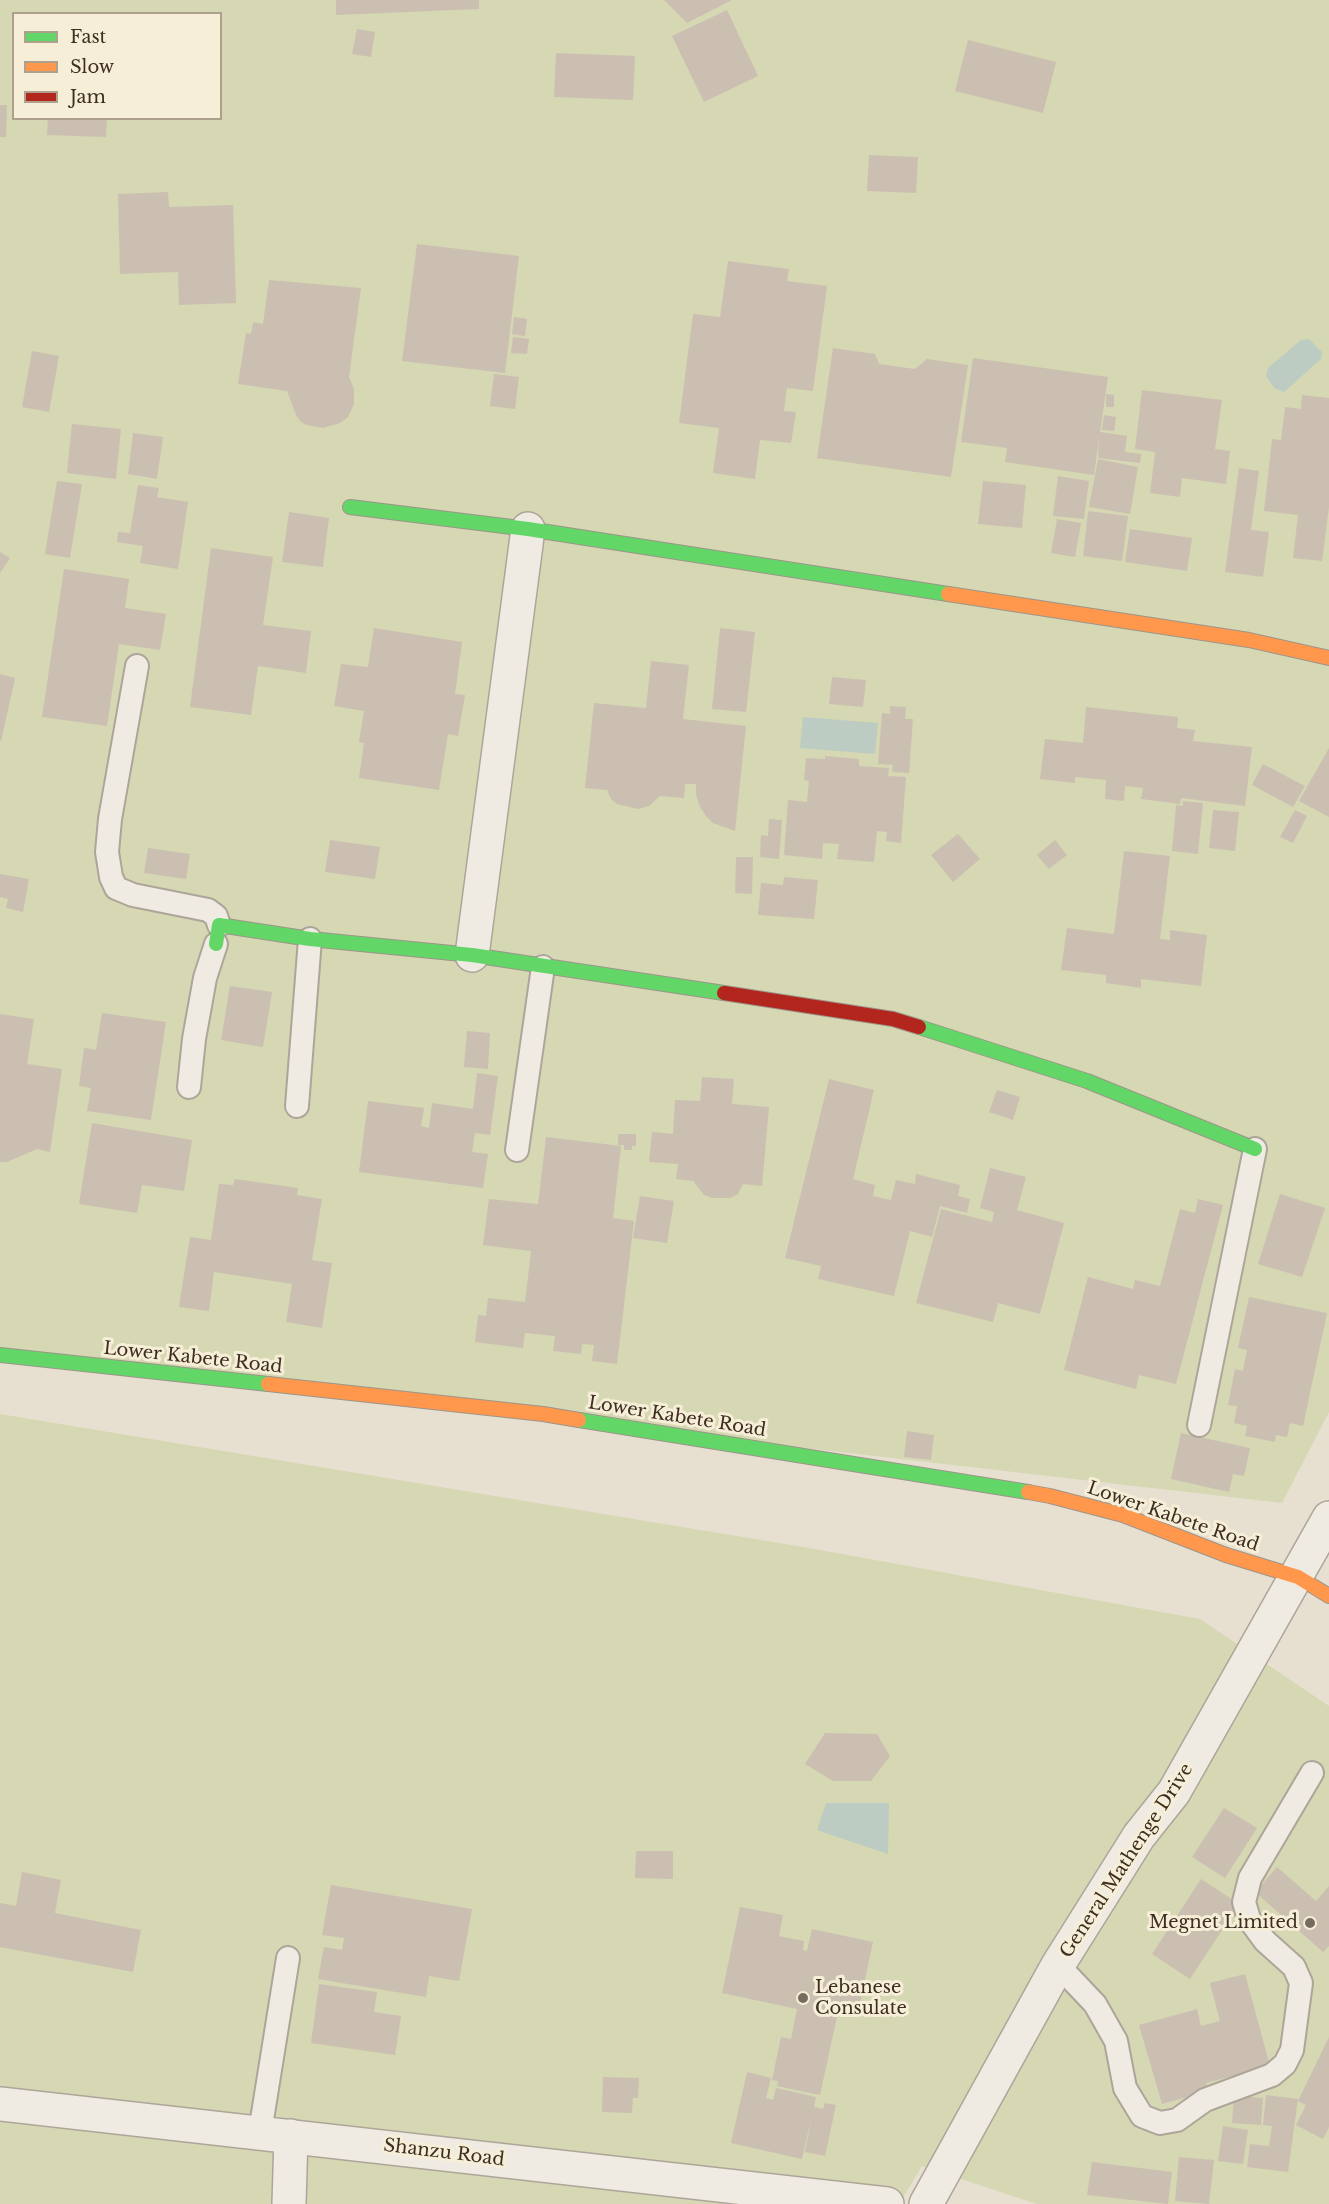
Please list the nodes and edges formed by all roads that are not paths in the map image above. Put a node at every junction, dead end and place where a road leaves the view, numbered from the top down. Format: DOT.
graph roads {
  1 [pos="350,507"];
  2 [pos="528,529"];
  3 [pos="1329,658"];
  4 [pos="136,666"];
  5 [pos="217,935"];
  6 [pos="310,939"];
  7 [pos="472,955"];
  8 [pos="543,967"];
  9 [pos="189,1087"];
  10 [pos="297,1106"];
  11 [pos="1255,1149"];
  12 [pos="517,1150"];
  13 [pos="0,1355"];
  14 [pos="1199,1425"];
  15 [pos="1329,1518"];
  16 [pos="1298,1577"];
  17 [pos="1329,1596"];
  18 [pos="1312,1773"];
  19 [pos="288,1958"];
  20 [pos="1058,1965"];
  21 [pos="0,2104"];
  22 [pos="276,2134"];
  23 [pos="932,2203"];
  24 [pos="289,2204"];
  25 [pos="887,2204"];
  1 -- 2 [label="street"];
  2 -- 3 [label="street"];
  2 -- 7 [label="street"];
  4 -- 5 [label="lane"];
  5 -- 6 [label="street"];
  5 -- 9 [label="lane"];
  6 -- 7 [label="street"];
  6 -- 10 [label="lane"];
  7 -- 8 [label="street"];
  8 -- 11 [label="street"];
  8 -- 12 [label="lane"];
  11 -- 14 [label="lane"];
  13 -- 16 [label="street, Lower Kabete Road"];
  15 -- 16 [label="street, General Mathenge Drive"];
  16 -- 17 [label="street, Lower Kabete Road"];
  16 -- 20 [label="street, General Mathenge Drive"];
  18 -- 20 [label="lane"];
  19 -- 22 [label="lane"];
  20 -- 23 [label="street, General Mathenge Drive"];
  21 -- 22 [label="street, Shanzu Road"];
  22 -- 24 [label="street"];
  22 -- 25 [label="street, Shanzu Road"];
}
